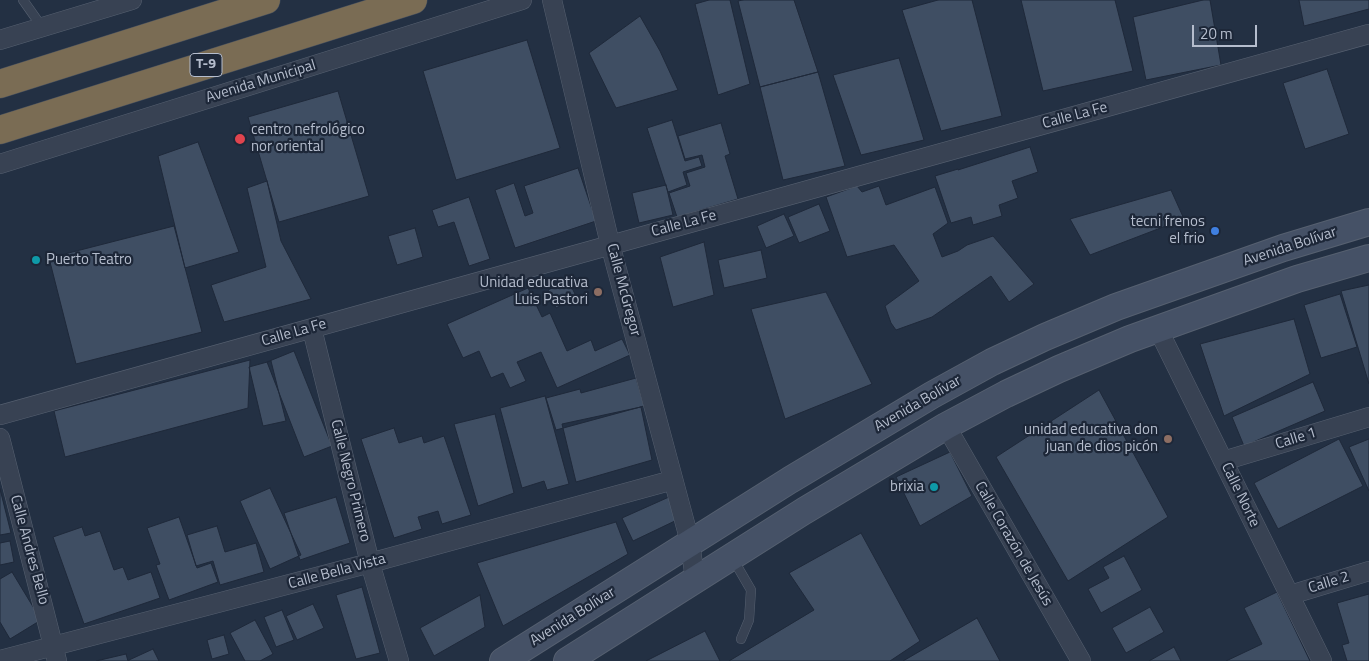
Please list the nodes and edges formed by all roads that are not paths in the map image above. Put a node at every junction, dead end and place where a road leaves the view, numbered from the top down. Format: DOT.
graph roads {
  1 [pos="23,0"];
  2 [pos="132,0"];
  3 [pos="266,0"];
  4 [pos="413,0"];
  5 [pos="522,0"];
  6 [pos="552,0"];
  7 [pos="42,27"];
  8 [pos="1369,34"];
  9 [pos="0,40"];
  10 [pos="0,84"];
  11 [pos="0,130"];
  12 [pos="0,164"];
  13 [pos="1369,222"];
  14 [pos="610,244"];
  15 [pos="1369,258"];
  16 [pos="312,329"];
  17 [pos="1158,329"];
  18 [pos="0,415"];
  19 [pos="1369,417"];
  20 [pos="946,426"];
  21 [pos="0,438"];
  22 [pos="1223,461"];
  23 [pos="673,480"];
  24 [pos="690,542"];
  25 [pos="732,557"];
  26 [pos="370,563"];
  27 [pos="1369,571"];
  28 [pos="695,580"];
  29 [pos="1290,595"];
  30 [pos="741,639"];
  31 [pos="56,653"];
  32 [pos="0,660"];
  33 [pos="399,661"];
  34 [pos="503,661"];
  35 [pos="567,661"];
  36 [pos="1081,661"];
  37 [pos="1322,661"];
  1 -- 7 [label="lane"];
  2 -- 7 [label="street"];
  3 -- 10 [label="highway"];
  4 -- 11 [label="highway, T-9"];
  5 -- 12 [label="street, Avenida Municipal / T-9"];
  6 -- 14 [label="street, Calle McGregor"];
  7 -- 9 [label="street"];
  8 -- 14 [label="street, Calle La Fe"];
  13 -- 24 [label="street, Avenida Bolívar"];
  14 -- 16 [label="street, Calle La Fe"];
  14 -- 23 [label="street, Calle McGregor"];
  15 -- 17 [label="street"];
  16 -- 18 [label="street, Calle La Fe"];
  16 -- 26 [label="street, Calle Negro Primero"];
  17 -- 20 [label="street"];
  17 -- 22 [label="street, Calle Norte"];
  19 -- 22 [label="street, Calle 1"];
  20 -- 25 [label="street"];
  20 -- 36 [label="street, Calle Corazón de Jesús"];
  21 -- 31 [label="street, Calle Andres Bello"];
  22 -- 29 [label="street, Calle Norte"];
  23 -- 24 [label="street, Calle McGregor"];
  23 -- 26 [label="street, Calle Bella Vista"];
  24 -- 28 [label="street, Calle McGregor"];
  24 -- 34 [label="street, Avenida Bolívar"];
  25 -- 28 [label="street"];
  25 -- 30 [label="lane"];
  26 -- 31 [label="street, Calle Bella Vista"];
  26 -- 33 [label="street, Calle Negro Primero"];
  27 -- 29 [label="street, Calle 2"];
  28 -- 35 [label="street"];
  29 -- 37 [label="street, Calle Norte"];
  31 -- 32 [label="street, Calle Bella Vista"];
}
